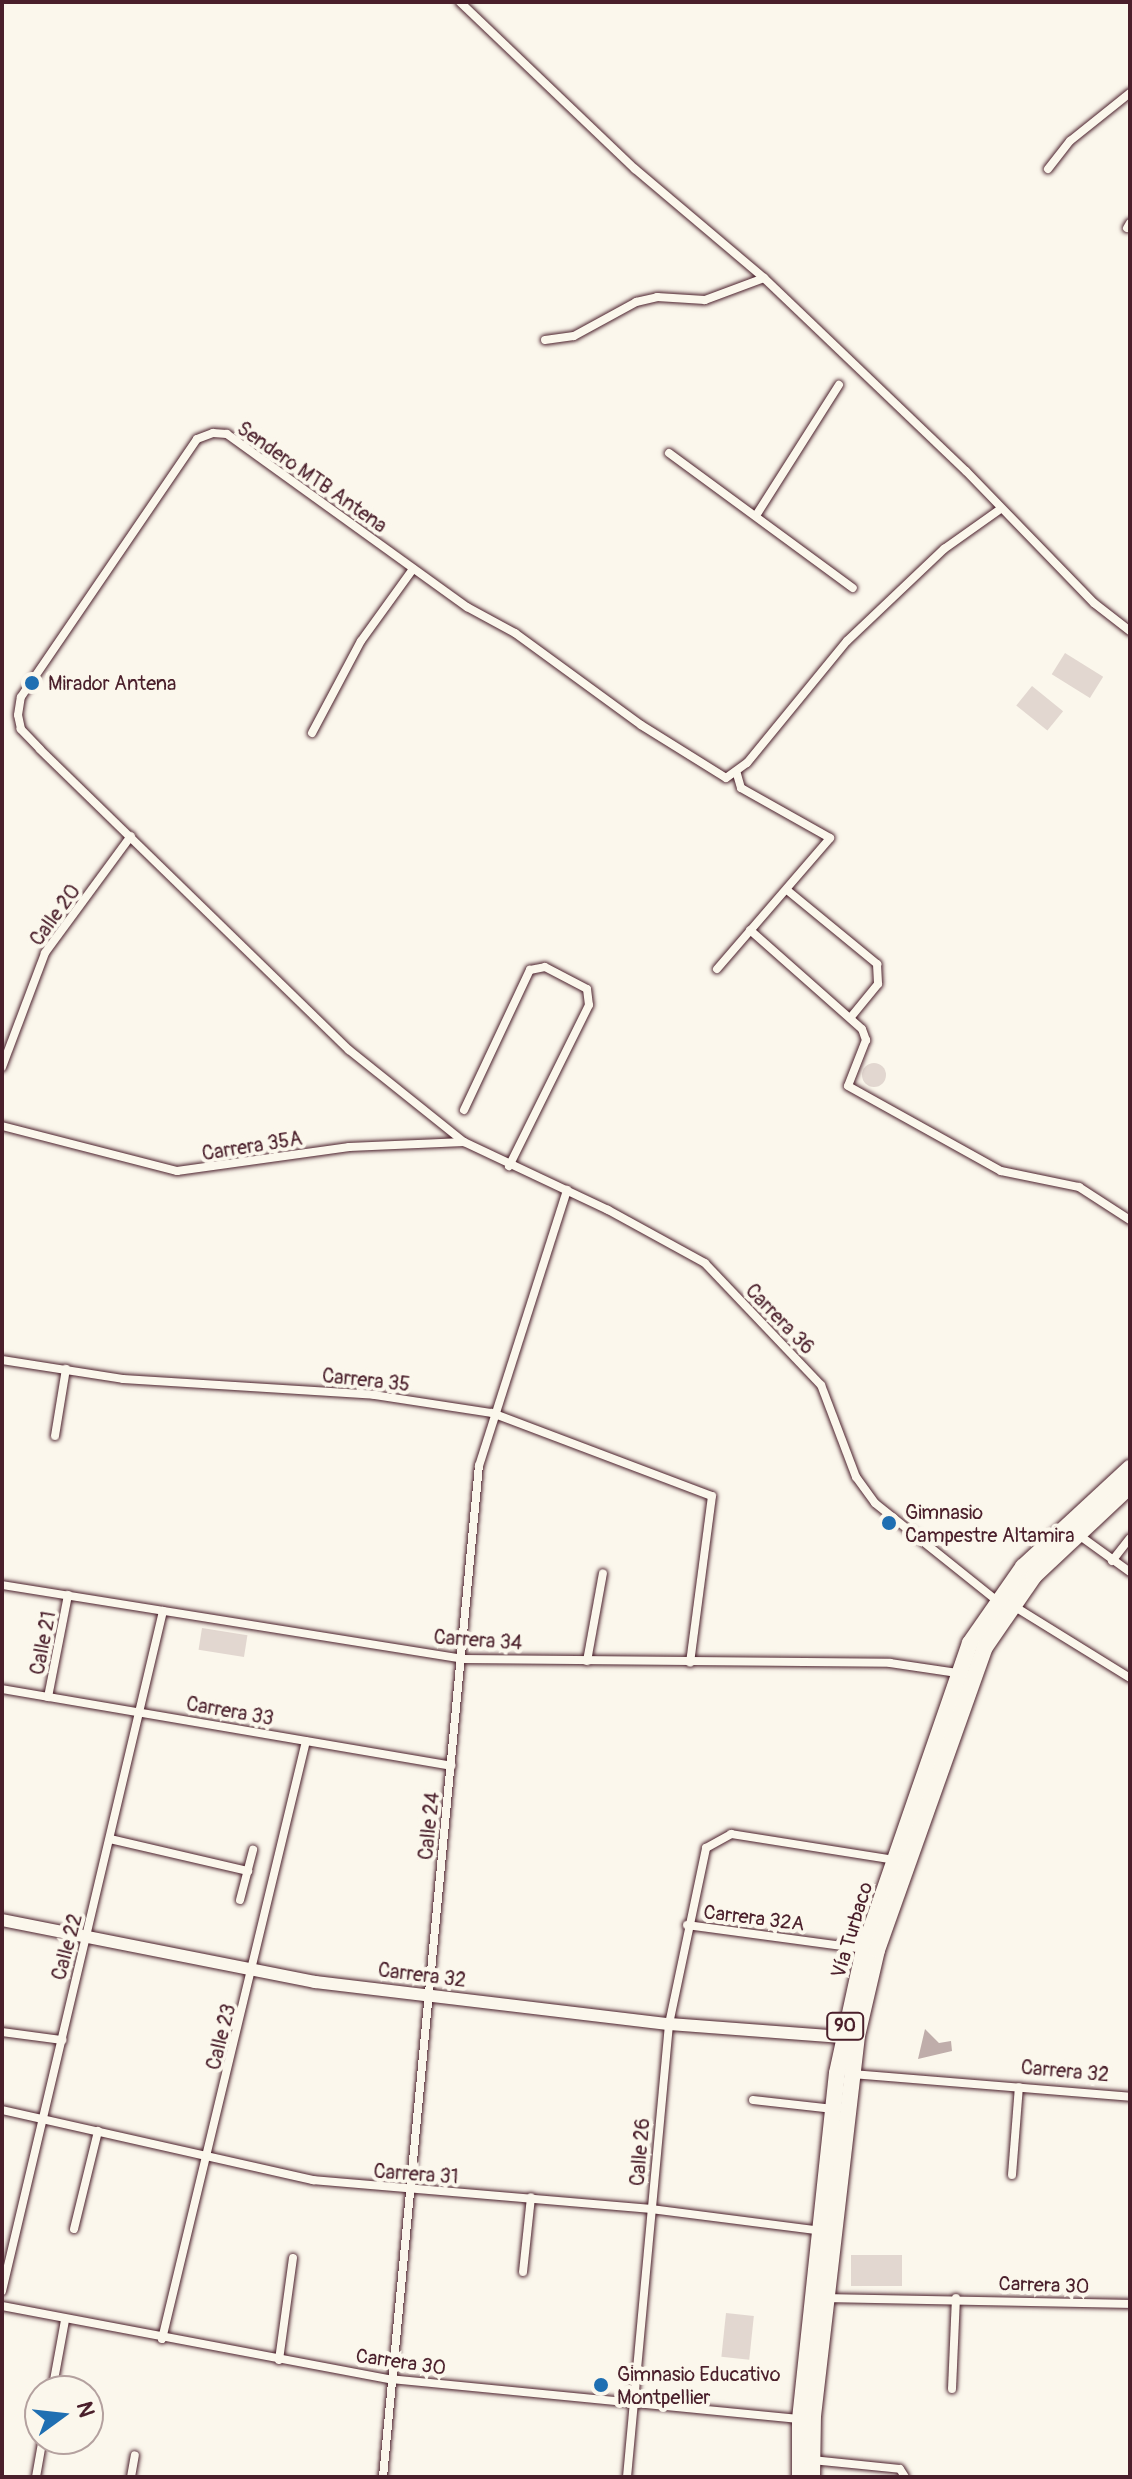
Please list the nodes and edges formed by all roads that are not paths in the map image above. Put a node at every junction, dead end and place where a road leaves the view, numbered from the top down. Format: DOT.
graph roads {
  1 [pos="460,2"];
  2 [pos="1130,93"];
  3 [pos="1048,169"];
  4 [pos="764,278"];
  5 [pos="545,340"];
  6 [pos="839,385"];
  7 [pos="669,453"];
  8 [pos="999,510"];
  9 [pos="757,514"];
  10 [pos="413,569"];
  11 [pos="853,588"];
  12 [pos="1130,631"];
  13 [pos="312,733"];
  14 [pos="737,774"];
  15 [pos="131,836"];
  16 [pos="787,890"];
  17 [pos="750,930"];
  18 [pos="717,969"];
  19 [pos="851,1017"];
  20 [pos="2,1067"];
  21 [pos="464,1110"];
  22 [pos="2,1126"];
  23 [pos="464,1142"];
  24 [pos="509,1166"];
  25 [pos="567,1190"];
  26 [pos="1130,1220"];
  27 [pos="2,1360"];
  28 [pos="66,1369"];
  29 [pos="492,1413"];
  30 [pos="55,1436"];
  31 [pos="1130,1468"];
  32 [pos="1130,1486"];
  33 [pos="1076,1533"];
  34 [pos="1130,1538"];
  35 [pos="1126,1551"];
  36 [pos="1112,1561"];
  37 [pos="1130,1572"];
  38 [pos="603,1573"];
  39 [pos="2,1585"];
  40 [pos="68,1595"];
  41 [pos="1004,1603"];
  42 [pos="163,1611"];
  43 [pos="462,1659"];
  44 [pos="587,1661"];
  45 [pos="690,1663"];
  46 [pos="957,1673"];
  47 [pos="1130,1678"];
  48 [pos="2,1689"];
  49 [pos="48,1697"];
  50 [pos="141,1712"];
  51 [pos="306,1741"];
  52 [pos="451,1766"];
  53 [pos="110,1839"];
  54 [pos="253,1850"];
  55 [pos="895,1860"];
  56 [pos="248,1871"];
  57 [pos="240,1900"];
  58 [pos="2,1920"];
  59 [pos="687,1925"];
  60 [pos="86,1938"];
  61 [pos="864,1949"];
  62 [pos="254,1971"];
  63 [pos="427,1996"];
  64 [pos="669,2024"];
  65 [pos="2,2032"];
  66 [pos="843,2037"];
  67 [pos="62,2040"];
  68 [pos="852,2074"];
  69 [pos="1019,2087"];
  70 [pos="1130,2097"];
  71 [pos="753,2100"];
  72 [pos="833,2109"];
  73 [pos="2,2110"];
  74 [pos="42,2119"];
  75 [pos="98,2131"];
  76 [pos="207,2156"];
  77 [pos="1012,2175"];
  78 [pos="411,2192"];
  79 [pos="531,2197"];
  80 [pos="651,2209"];
  81 [pos="74,2229"];
  82 [pos="827,2231"];
  83 [pos="293,2258"];
  84 [pos="523,2272"];
  85 [pos="2,2291"];
  86 [pos="819,2298"];
  87 [pos="956,2298"];
  88 [pos="1130,2304"];
  89 [pos="2,2306"];
  90 [pos="65,2320"];
  91 [pos="162,2339"];
  92 [pos="279,2360"];
  93 [pos="55,2375"];
  94 [pos="390,2379"];
  95 [pos="952,2389"];
  96 [pos="633,2405"];
  97 [pos="800,2419"];
  98 [pos="40,2455"];
  99 [pos="135,2455"];
  100 [pos="812,2468"];
  101 [pos="36,2477"];
  102 [pos="131,2477"];
  103 [pos="383,2477"];
  104 [pos="627,2477"];
  105 [pos="800,2477"];
  106 [pos="905,2477"];
  1 -- 4 [label="street"];
  2 -- 3 [label="street"];
  4 -- 5 [label="street"];
  4 -- 8 [label="street"];
  6 -- 9 [label="street"];
  7 -- 9 [label="street"];
  8 -- 12 [label="street"];
  8 -- 14 [label="street"];
  9 -- 11 [label="street"];
  10 -- 13 [label="street"];
  10 -- 14 [label="street, Sendero MTB Antena"];
  10 -- 15 [label="street, Sendero MTB Antena"];
  14 -- 16 [label="street"];
  15 -- 20 [label="street, Calle 20"];
  15 -- 23 [label="street, Sendero MTB Antena"];
  16 -- 17 [label="street"];
  16 -- 19 [label="street"];
  17 -- 18 [label="street"];
  17 -- 19 [label="street"];
  19 -- 26 [label="street"];
  21 -- 24 [label="street"];
  22 -- 23 [label="street, Carrera 35A"];
  23 -- 24 [label="street, Carrera 36"];
  24 -- 25 [label="street, Carrera 36"];
  25 -- 29 [label="street, Calle 24"];
  25 -- 41 [label="street, Carrera 36"];
  27 -- 28 [label="street, Carrera 35"];
  28 -- 29 [label="street, Carrera 35"];
  28 -- 30 [label="street"];
  29 -- 43 [label="street, Calle 24"];
  29 -- 45 [label="street, Carrera 35"];
  31 -- 41 [label="highway, Vía Turbaco / 90"];
  32 -- 33 [label="highway, Vía Turbaco / 90"];
  33 -- 36 [label="street"];
  33 -- 41 [label="highway, Vía Turbaco / 90"];
  34 -- 35 [label="street"];
  35 -- 36 [label="street"];
  36 -- 37 [label="street"];
  38 -- 44 [label="street"];
  39 -- 40 [label="street, Carrera 34"];
  40 -- 42 [label="street, Carrera 34"];
  40 -- 49 [label="street, Calle 21"];
  41 -- 46 [label="highway, Vía Turbaco / 90"];
  41 -- 47 [label="street"];
  41 -- 68 [label="highway, Vía Turbaco / 90"];
  42 -- 43 [label="street, Carrera 34"];
  42 -- 50 [label="street, Calle 22"];
  43 -- 44 [label="street, Carrera 34"];
  43 -- 52 [label="street, Calle 24"];
  44 -- 45 [label="street, Carrera 34"];
  45 -- 46 [label="street, Carrera 34"];
  46 -- 55 [label="highway, Vía Turbaco / 90"];
  48 -- 49 [label="street, Carrera 33"];
  49 -- 50 [label="street, Carrera 33"];
  50 -- 51 [label="street, Carrera 33"];
  50 -- 53 [label="street, Calle 22"];
  51 -- 52 [label="street, Carrera 33"];
  51 -- 62 [label="street, Calle 23"];
  52 -- 63 [label="street, Calle 24"];
  53 -- 56 [label="street"];
  53 -- 60 [label="street, Calle 22"];
  54 -- 56 [label="street"];
  55 -- 59 [label="street, Calle 26"];
  55 -- 61 [label="highway, Vía Turbaco / 90"];
  56 -- 57 [label="street"];
  58 -- 60 [label="street, Carrera 32"];
  59 -- 61 [label="street, Carrera 32A"];
  59 -- 64 [label="street, Calle 26"];
  60 -- 62 [label="street, Carrera 32"];
  60 -- 67 [label="street, Calle 22"];
  61 -- 66 [label="highway, Vía Turbaco / 90"];
  62 -- 63 [label="street, Carrera 32"];
  62 -- 76 [label="street, Calle 23"];
  63 -- 64 [label="street, Carrera 32"];
  63 -- 78 [label="street, Calle 24"];
  64 -- 66 [label="street, Carrera 32"];
  64 -- 80 [label="street, Calle 26"];
  65 -- 67 [label="street"];
  66 -- 72 [label="highway, Vía Turbaco / 90"];
  67 -- 74 [label="street, Calle 22"];
  68 -- 69 [label="street, Carrera 32"];
  68 -- 82 [label="highway, Vía Turbaco / 90"];
  69 -- 70 [label="street, Carrera 32"];
  69 -- 77 [label="street"];
  71 -- 72 [label="street"];
  72 -- 82 [label="highway, Vía Turbaco / 90"];
  73 -- 74 [label="street, Carrera 31"];
  74 -- 75 [label="street, Carrera 31"];
  74 -- 85 [label="street, Calle 22"];
  75 -- 76 [label="street, Carrera 31"];
  75 -- 81 [label="street"];
  76 -- 78 [label="street, Carrera 31"];
  76 -- 91 [label="street, Calle 23"];
  78 -- 79 [label="street, Carrera 31"];
  78 -- 94 [label="street, Calle 24"];
  79 -- 80 [label="street, Carrera 31"];
  79 -- 84 [label="street"];
  80 -- 82 [label="street, Carrera 31"];
  80 -- 96 [label="street, Calle 26"];
  82 -- 86 [label="highway, Vía Turbaco / 90"];
  83 -- 92 [label="street"];
  86 -- 87 [label="street, Carrera 30"];
  86 -- 97 [label="highway, Vía Turbaco / 90"];
  86 -- 100 [label="highway, Vía Turbaco / 90"];
  87 -- 88 [label="street, Carrera 30"];
  87 -- 95 [label="street"];
  89 -- 90 [label="street, Carrera 30"];
  90 -- 91 [label="street, Carrera 30"];
  90 -- 93 [label="street"];
  91 -- 92 [label="street, Carrera 30"];
  92 -- 94 [label="street, Carrera 30"];
  94 -- 96 [label="street, Carrera 30"];
  94 -- 103 [label="street, Calle 24"];
  96 -- 97 [label="street, Carrera 30"];
  96 -- 104 [label="street, Calle 26"];
  97 -- 105 [label="highway, Vía Turbaco / 90"];
  98 -- 101 [label="street"];
  99 -- 102 [label="street"];
  100 -- 106 [label="street"];
}
